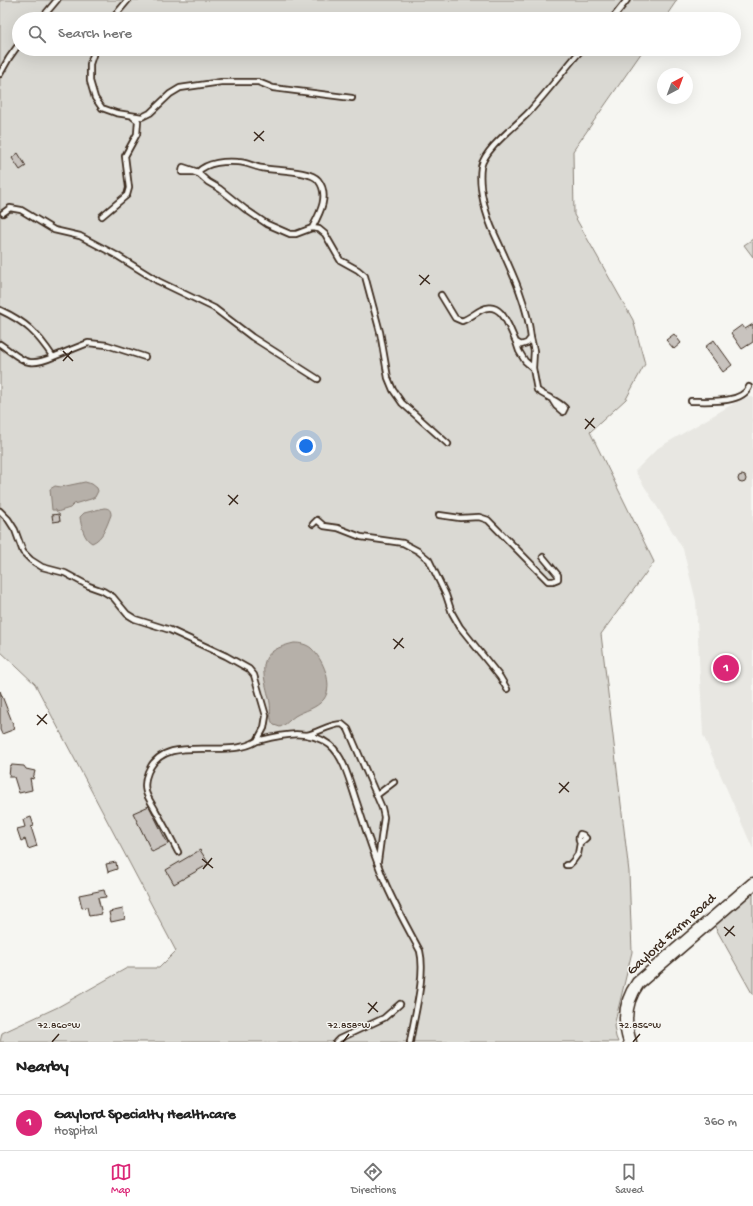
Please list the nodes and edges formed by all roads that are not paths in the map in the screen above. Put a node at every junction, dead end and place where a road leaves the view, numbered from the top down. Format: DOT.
graph roads {
  1 [pos="57,0"];
  2 [pos="128,0"];
  3 [pos="627,0"];
  4 [pos="47,12"];
  5 [pos="118,12"];
  6 [pos="618,12"];
  7 [pos="12,52"];
  8 [pos="93,56"];
  9 [pos="576,56"];
  10 [pos="0,74"];
  11 [pos="352,98"];
  12 [pos="131,116"];
  13 [pos="142,117"];
  14 [pos="138,126"];
  15 [pos="3,213"];
  16 [pos="102,216"];
  17 [pos="312,228"];
  18 [pos="441,295"];
  19 [pos="0,310"];
  20 [pos="531,338"];
  21 [pos="516,342"];
  22 [pos="0,344"];
  23 [pos="53,357"];
  24 [pos="145,357"];
  25 [pos="533,368"];
  26 [pos="318,378"];
  27 [pos="749,386"];
  28 [pos="551,398"];
  29 [pos="691,401"];
  30 [pos="448,444"];
  31 [pos="0,511"];
  32 [pos="439,515"];
  33 [pos="313,524"];
  34 [pos="543,557"];
  35 [pos="508,689"];
  36 [pos="305,735"];
  37 [pos="257,741"];
  38 [pos="394,782"];
  39 [pos="377,796"];
  40 [pos="580,843"];
  41 [pos="178,852"];
  42 [pos="378,862"];
  43 [pos="566,864"];
  44 [pos="753,884"];
  45 [pos="400,1004"];
  46 [pos="336,1042"];
  47 [pos="410,1042"];
  48 [pos="630,1042"];
  1 -- 4 [label="lane"];
  2 -- 5 [label="lane"];
  3 -- 6 [label="lane"];
  7 -- 10 [label="lane"];
  8 -- 12 [label="lane"];
  9 -- 20 [label="lane"];
  11 -- 13 [label="lane"];
  12 -- 13 [label="lane"];
  12 -- 14 [label="lane"];
  13 -- 14 [label="lane"];
  14 -- 16 [label="lane"];
  15 -- 26 [label="lane"];
  17 -- 17 [label="lane"];
  17 -- 30 [label="lane"];
  18 -- 21 [label="lane"];
  19 -- 23 [label="lane"];
  20 -- 21 [label="lane"];
  20 -- 25 [label="lane"];
  21 -- 25 [label="lane"];
  22 -- 23 [label="lane"];
  23 -- 24 [label="lane"];
  25 -- 28 [label="lane"];
  27 -- 29 [label="lane"];
  31 -- 37 [label="lane"];
  32 -- 34 [label="lane"];
  33 -- 35 [label="lane"];
  36 -- 37 [label="lane"];
  36 -- 39 [label="lane"];
  36 -- 42 [label="lane"];
  37 -- 41 [label="lane"];
  38 -- 39 [label="lane"];
  39 -- 42 [label="lane"];
  40 -- 43 [label="lane"];
  42 -- 47 [label="lane"];
  44 -- 48 [label="street, Gaylord Farm Road"];
  45 -- 46 [label="lane"];
}
